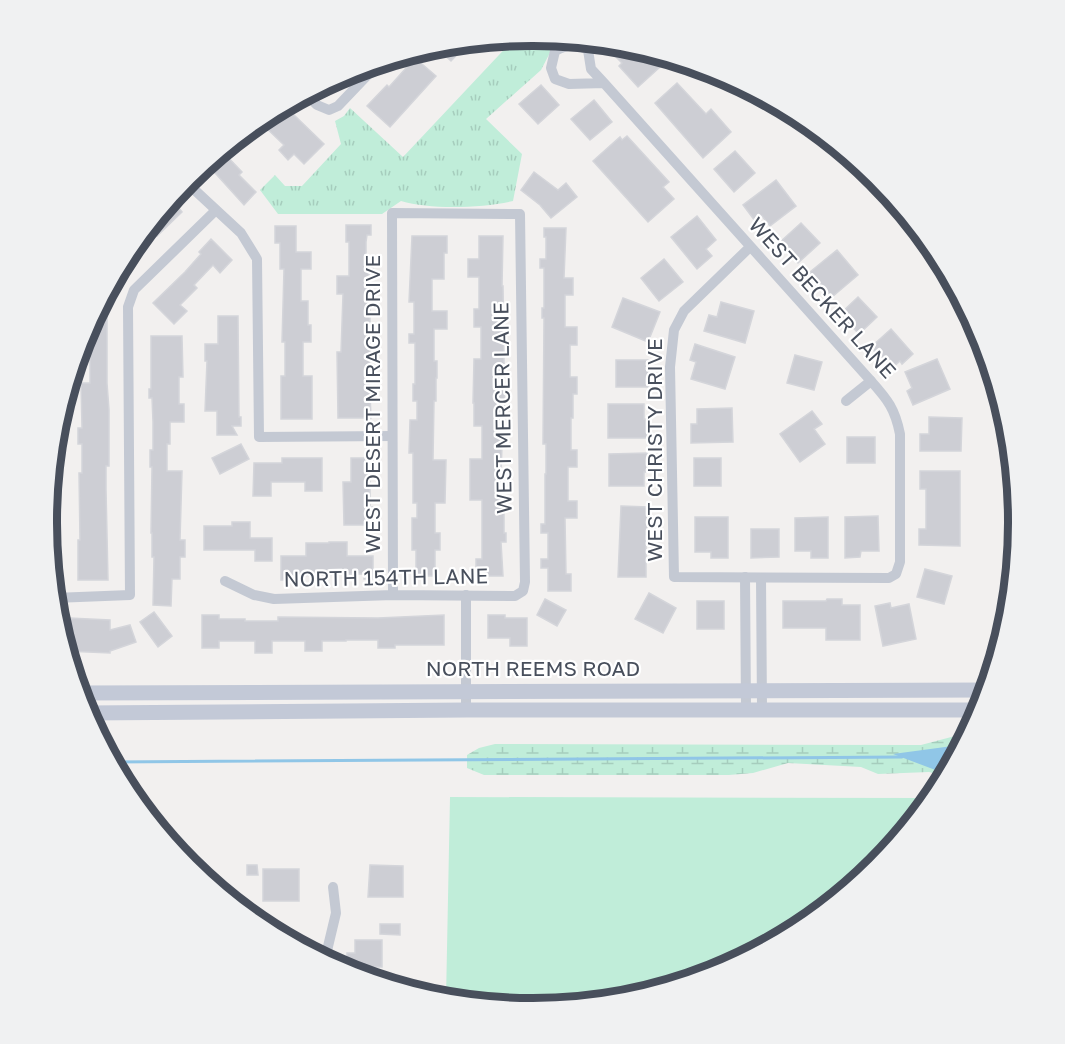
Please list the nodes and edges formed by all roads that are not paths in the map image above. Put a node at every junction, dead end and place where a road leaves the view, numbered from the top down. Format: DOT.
graph roads {
  1 [pos="557,48"];
  2 [pos="588,50"];
  3 [pos="365,78"];
  4 [pos="604,83"];
  5 [pos="313,101"];
  6 [pos="193,189"];
  7 [pos="216,211"];
  8 [pos="520,214"];
  9 [pos="750,247"];
  10 [pos="871,381"];
  11 [pos="846,401"];
  12 [pos="392,435"];
  13 [pos="745,577"];
  14 [pos="761,578"];
  15 [pos="225,581"];
  16 [pos="393,595"];
  17 [pos="466,595"];
  18 [pos="515,596"];
  19 [pos="63,598"];
  20 [pos="746,635"];
  21 [pos="762,635"];
  22 [pos="466,690"];
  23 [pos="746,690"];
  24 [pos="762,690"];
  25 [pos="977,690"];
  26 [pos="89,693"];
  27 [pos="466,710"];
  28 [pos="746,710"];
  29 [pos="762,710"];
  30 [pos="969,710"];
  31 [pos="97,713"];
  32 [pos="333,886"];
  33 [pos="327,950"];
  1 -- 4 [label="street, WEST BECKER LANE"];
  2 -- 4 [label="street, WEST BECKER LANE"];
  3 -- 5 [label="street"];
  4 -- 9 [label="street, WEST BECKER LANE"];
  6 -- 7 [label="street"];
  7 -- 12 [label="street"];
  7 -- 19 [label="street"];
  8 -- 12 [label="street, WEST DESERT MIRAGE DRIVE"];
  8 -- 18 [label="street, WEST MERCER LANE"];
  9 -- 10 [label="street, WEST BECKER LANE"];
  9 -- 13 [label="street, WEST CHRISTY DRIVE"];
  10 -- 11 [label="street"];
  10 -- 14 [label="street, WEST BECKER LANE"];
  12 -- 16 [label="street, WEST DESERT MIRAGE DRIVE"];
  13 -- 14 [label="street"];
  13 -- 20 [label="street"];
  14 -- 21 [label="street"];
  15 -- 16 [label="street, NORTH 154TH LANE"];
  16 -- 17 [label="street, NORTH 154TH LANE"];
  17 -- 18 [label="street, NORTH 154TH LANE"];
  17 -- 22 [label="street"];
  20 -- 21 [label="street"];
  20 -- 23 [label="street"];
  21 -- 24 [label="street"];
  22 -- 23 [label="main road, NORTH REEMS ROAD"];
  22 -- 26 [label="main road, NORTH REEMS ROAD"];
  22 -- 27 [label="street"];
  23 -- 24 [label="main road, NORTH REEMS ROAD"];
  23 -- 28 [label="street"];
  24 -- 25 [label="main road, NORTH REEMS ROAD"];
  24 -- 29 [label="street"];
  27 -- 28 [label="main road, NORTH REEMS ROAD"];
  27 -- 31 [label="main road, NORTH REEMS ROAD"];
  28 -- 29 [label="main road, NORTH REEMS ROAD"];
  29 -- 30 [label="main road, NORTH REEMS ROAD"];
  32 -- 33 [label="street"];
}
